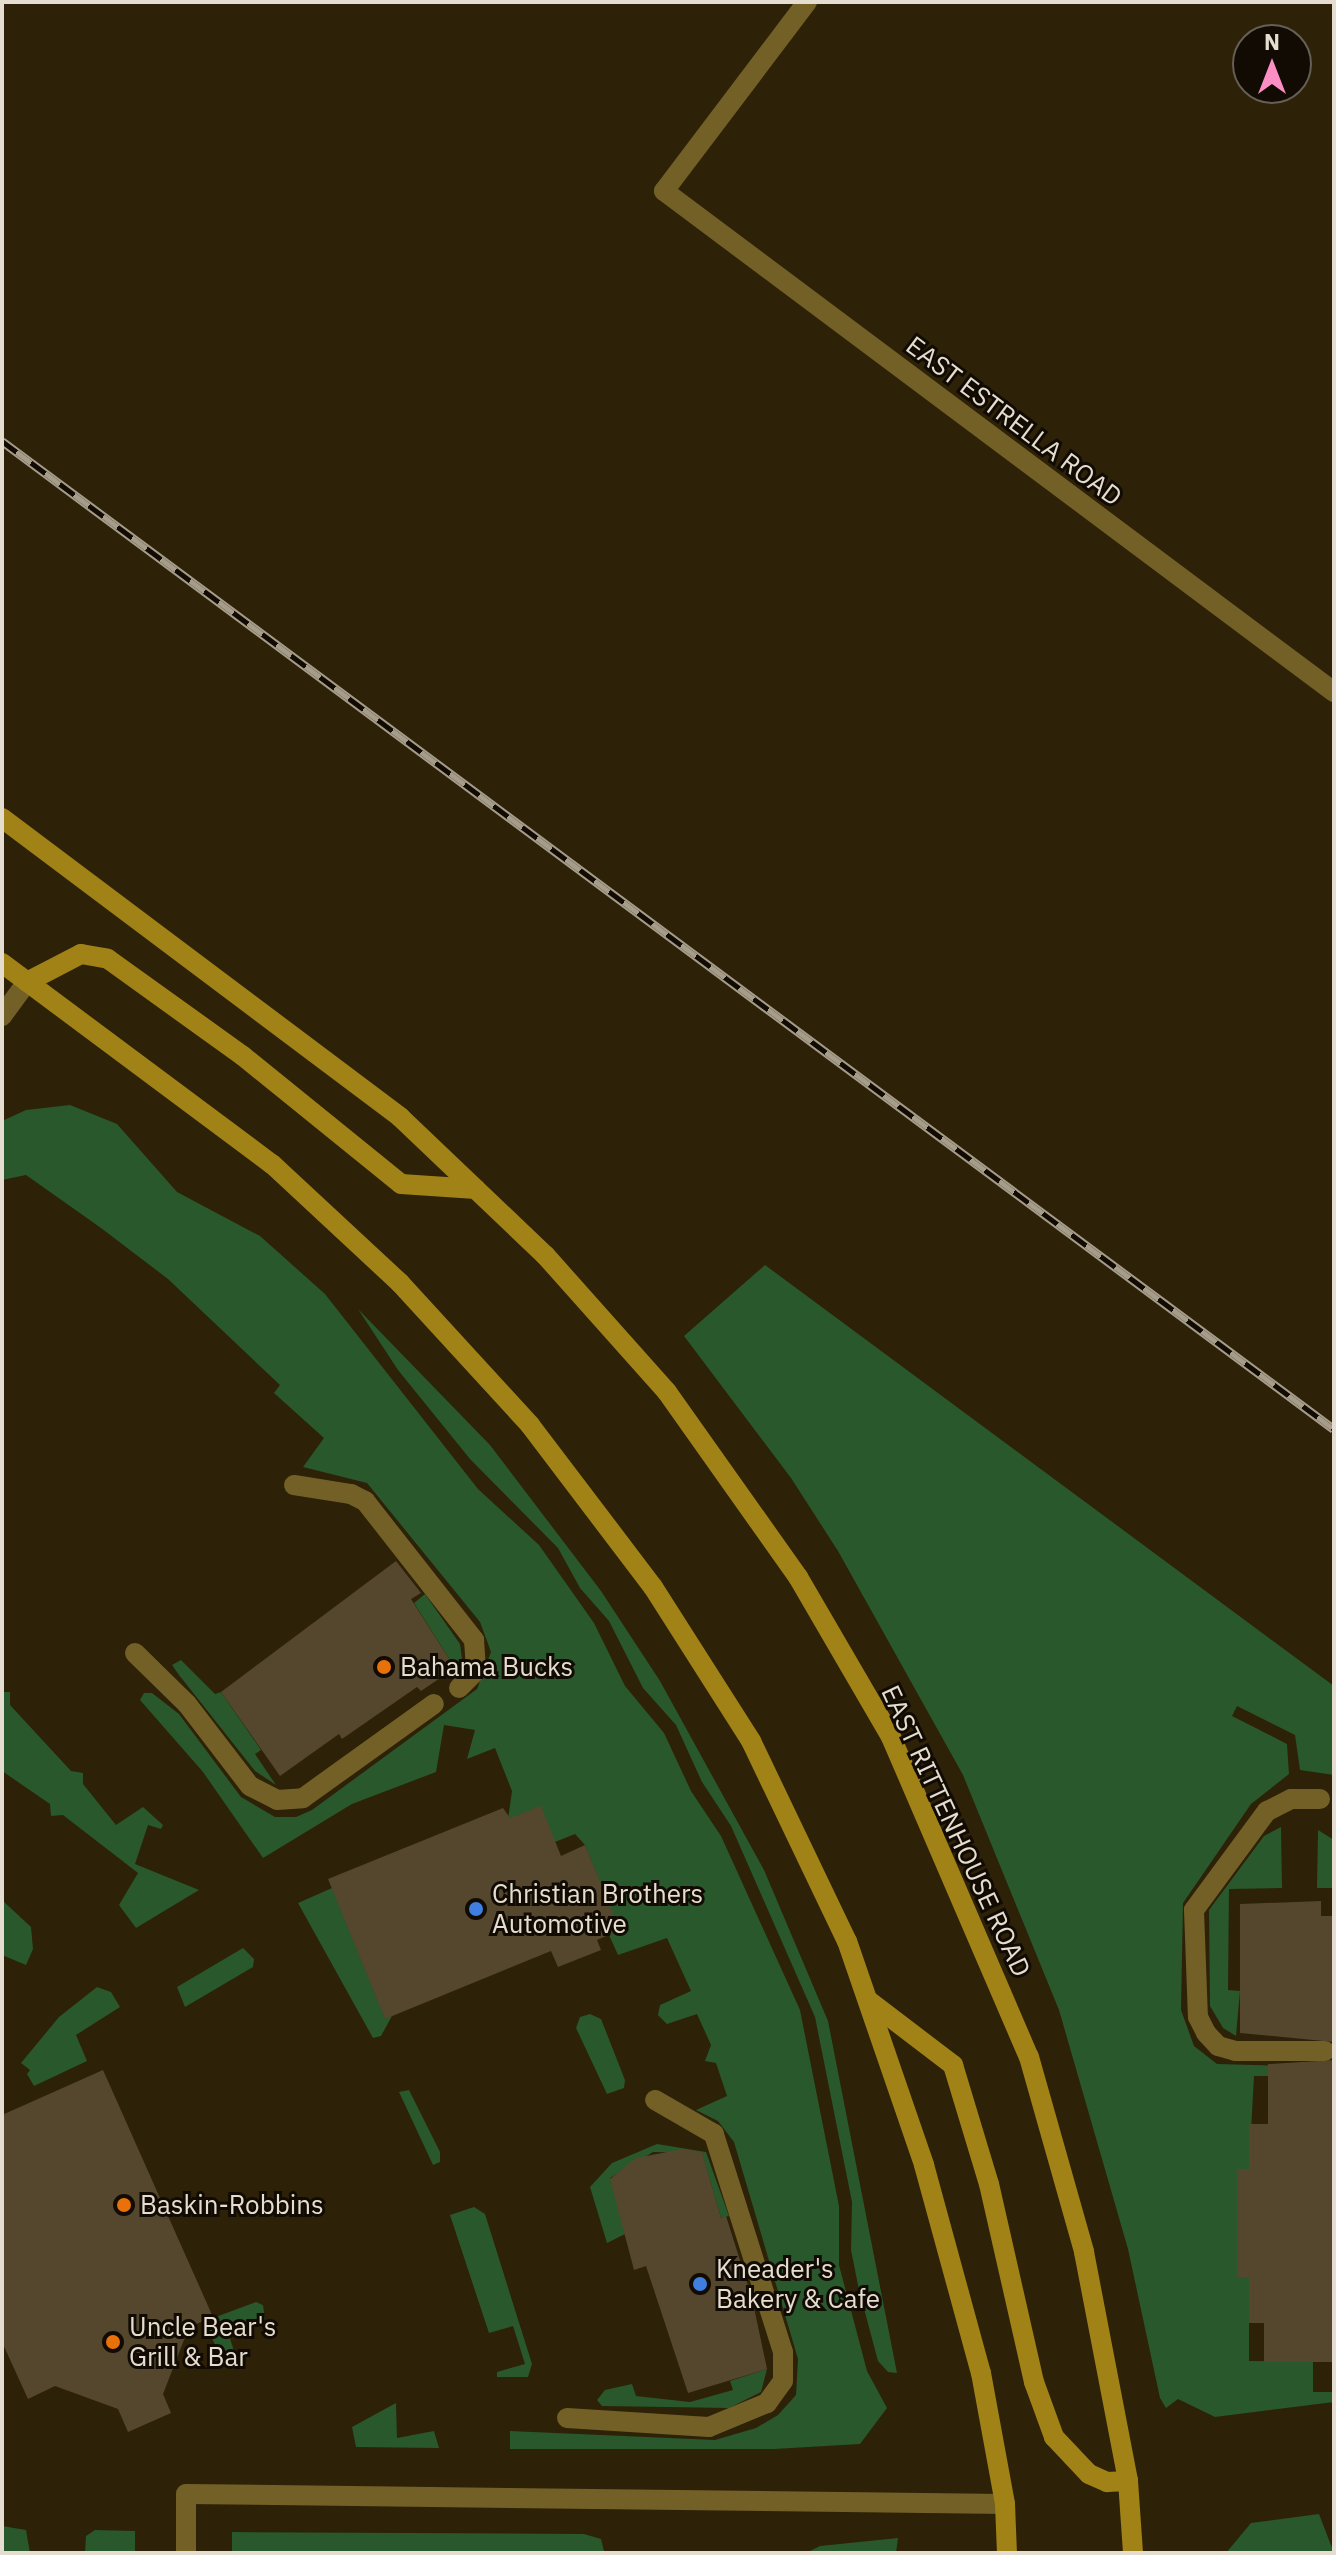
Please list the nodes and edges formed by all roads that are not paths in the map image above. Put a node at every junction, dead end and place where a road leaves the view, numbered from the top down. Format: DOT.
graph roads {
  1 [pos="807,2"];
  2 [pos="1334,692"];
  3 [pos="2,818"];
  4 [pos="2,963"];
  5 [pos="27,982"];
  6 [pos="2,1016"];
  7 [pos="476,1189"];
  8 [pos="294,1485"];
  9 [pos="135,1653"];
  10 [pos="459,1688"];
  11 [pos="434,1704"];
  12 [pos="1320,1799"];
  13 [pos="869,2001"];
  14 [pos="1325,2051"];
  15 [pos="655,2100"];
  16 [pos="567,2418"];
  17 [pos="1128,2481"];
  18 [pos="1005,2504"];
  19 [pos="186,2553"];
  20 [pos="1007,2553"];
  21 [pos="1133,2553"];
  1 -- 2 [label="street, EAST ESTRELLA ROAD"];
  3 -- 7 [label="main road, EAST RITTENHOUSE ROAD"];
  4 -- 5 [label="main road"];
  5 -- 6 [label="street"];
  5 -- 7 [label="main road"];
  5 -- 13 [label="main road"];
  7 -- 17 [label="main road, EAST RITTENHOUSE ROAD"];
  8 -- 10 [label="street"];
  9 -- 11 [label="street"];
  12 -- 14 [label="street"];
  13 -- 17 [label="main road"];
  13 -- 18 [label="main road"];
  15 -- 16 [label="street"];
  17 -- 21 [label="main road, EAST RITTENHOUSE ROAD"];
  18 -- 19 [label="street"];
  18 -- 20 [label="main road"];
}
